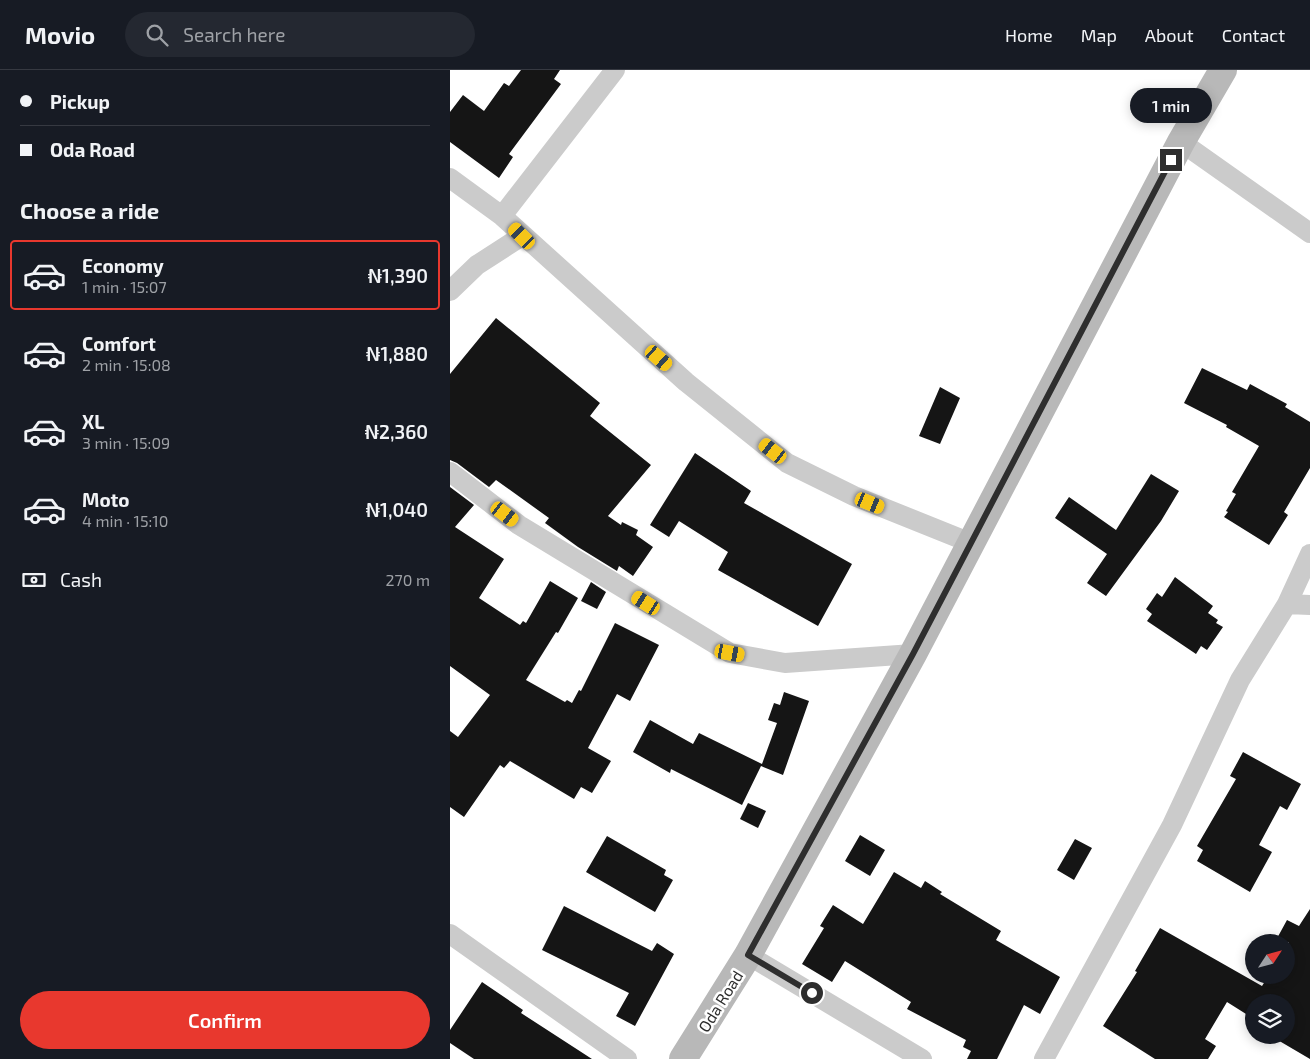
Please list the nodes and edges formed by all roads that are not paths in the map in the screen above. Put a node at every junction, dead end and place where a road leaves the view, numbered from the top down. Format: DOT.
graph roads {
  1 [pos="615,70"];
  2 [pos="1223,70"];
  3 [pos="1181,142"];
  4 [pos="450,178"];
  5 [pos="502,216"];
  6 [pos="1310,233"];
  7 [pos="522,236"];
  8 [pos="450,291"];
  9 [pos="450,472"];
  10 [pos="971,543"];
  11 [pos="1310,554"];
  12 [pos="1287,604"];
  13 [pos="1310,604"];
  14 [pos="913,654"];
  15 [pos="450,934"];
  16 [pos="748,955"];
  17 [pos="626,1059"];
  18 [pos="682,1059"];
  19 [pos="922,1059"];
  20 [pos="1044,1059"];
  1 -- 5 [label="street"];
  2 -- 3 [label="street, Oda Road"];
  3 -- 6 [label="street"];
  3 -- 10 [label="street, Oda Road"];
  4 -- 5 [label="street"];
  5 -- 7 [label="street"];
  7 -- 8 [label="street"];
  7 -- 10 [label="street"];
  9 -- 14 [label="street"];
  10 -- 14 [label="street, Oda Road"];
  11 -- 12 [label="street"];
  12 -- 13 [label="street"];
  12 -- 20 [label="street"];
  14 -- 16 [label="street, Oda Road"];
  15 -- 17 [label="street"];
  16 -- 18 [label="street, Oda Road"];
  16 -- 19 [label="street"];
}
